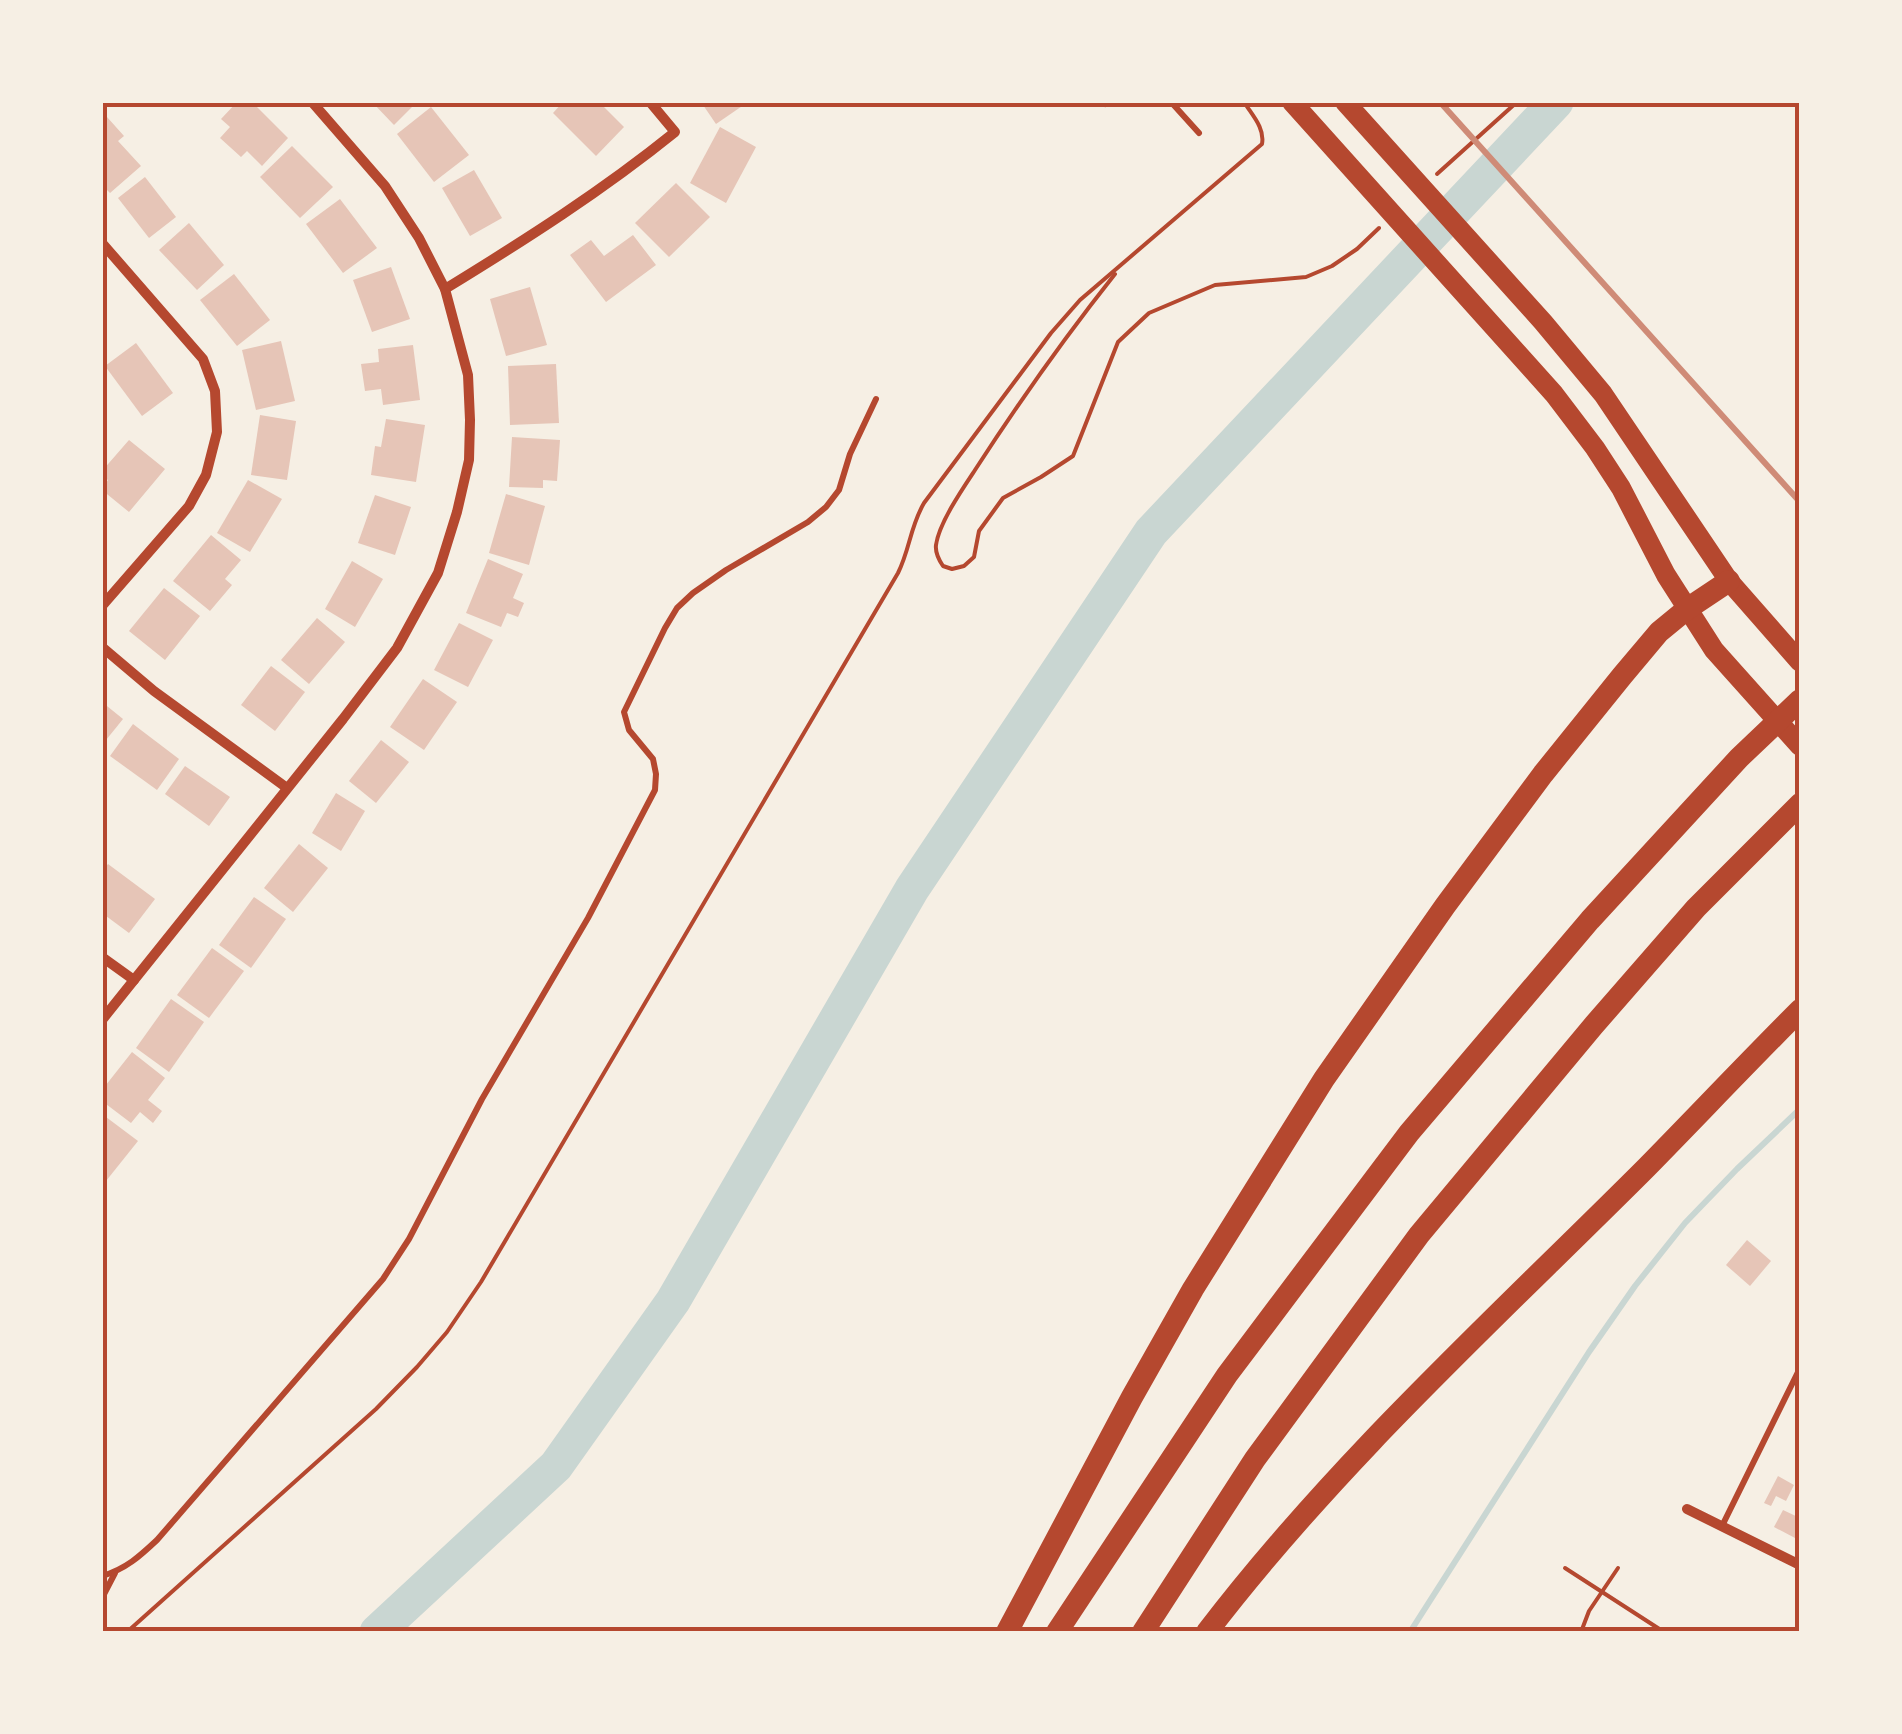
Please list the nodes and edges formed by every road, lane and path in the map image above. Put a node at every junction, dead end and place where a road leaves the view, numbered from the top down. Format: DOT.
graph roads {
  1 [pos="312,102"];
  2 [pos="650,102"];
  3 [pos="1171,102"];
  4 [pos="1244,102"];
  5 [pos="1346,102"];
  6 [pos="1292,103"];
  7 [pos="1199,133"];
  8 [pos="102,243"];
  9 [pos="1121,266"];
  10 [pos="1306,277"];
  11 [pos="445,288"];
  12 [pos="876,399"];
  13 [pos="1728,581"];
  14 [pos="102,606"];
  15 [pos="1686,609"];
  16 [pos="102,647"];
  17 [pos="1794,656"];
  18 [pos="1800,700"];
  19 [pos="1800,746"];
  20 [pos="287,788"];
  21 [pos="1800,804"];
  22 [pos="102,958"];
  23 [pos="134,980"];
  24 [pos="1800,1010"];
  25 [pos="102,1020"];
  26 [pos="1800,1368"];
  27 [pos="1687,1509"];
  28 [pos="1722,1526"];
  29 [pos="1800,1565"];
  30 [pos="1565,1568"];
  31 [pos="1618,1568"];
  32 [pos="115,1572"];
  33 [pos="102,1576"];
  34 [pos="1602,1592"];
  35 [pos="102,1598"];
  36 [pos="127,1632"];
  37 [pos="1007,1632"];
  38 [pos="1056,1632"];
  39 [pos="1143,1632"];
  40 [pos="1207,1632"];
  41 [pos="1581,1632"];
  42 [pos="1664,1632"];
  1 -- 11 [label="street"];
  2 -- 11 [label="street"];
  3 -- 7 [label="lane"];
  4 -- 9 [label="path"];
  5 -- 13 [label="highway"];
  6 -- 15 [label="highway"];
  8 -- 14 [label="street"];
  9 -- 10 [label="path"];
  9 -- 36 [label="path"];
  11 -- 20 [label="street"];
  12 -- 32 [label="lane"];
  13 -- 15 [label="highway"];
  13 -- 17 [label="highway"];
  15 -- 19 [label="highway"];
  15 -- 37 [label="highway"];
  16 -- 20 [label="street"];
  18 -- 38 [label="highway"];
  20 -- 23 [label="street"];
  21 -- 39 [label="highway"];
  22 -- 23 [label="street"];
  23 -- 25 [label="street"];
  24 -- 40 [label="highway"];
  26 -- 28 [label="lane"];
  27 -- 28 [label="street"];
  28 -- 29 [label="street"];
  30 -- 34 [label="path"];
  31 -- 34 [label="path"];
  32 -- 33 [label="lane"];
  32 -- 35 [label="lane"];
  34 -- 41 [label="path"];
  34 -- 42 [label="path"];
}
